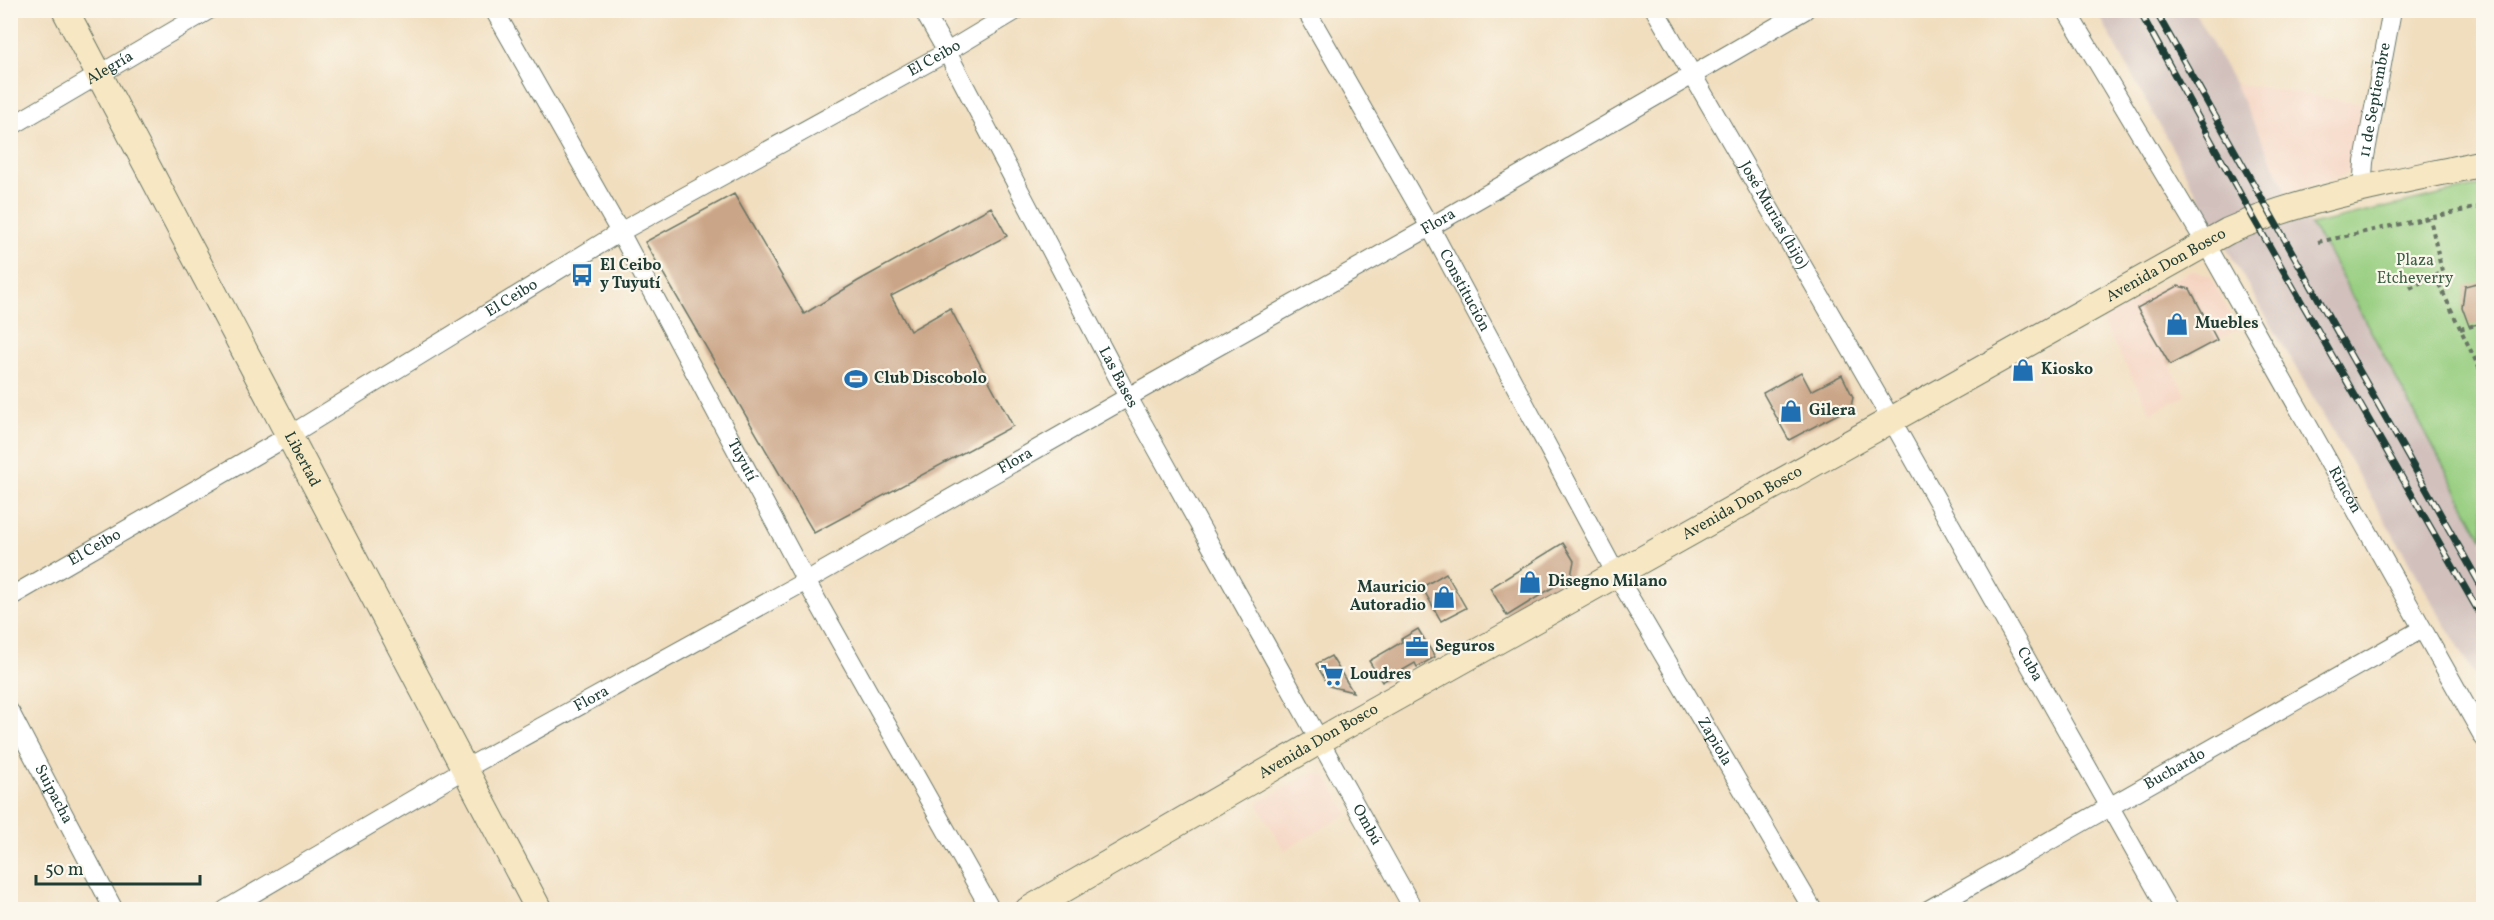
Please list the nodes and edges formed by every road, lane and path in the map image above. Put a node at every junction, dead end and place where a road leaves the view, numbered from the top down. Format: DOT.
graph roads {
  1 [pos="64,10"];
  2 [pos="209,10"];
  3 [pos="494,10"];
  4 [pos="923,10"];
  5 [pos="1017,10"];
  6 [pos="1306,10"];
  7 [pos="1655,10"];
  8 [pos="1805,10"];
  9 [pos="2066,10"];
  10 [pos="2392,10"];
  11 [pos="947,52"];
  12 [pos="100,75"];
  13 [pos="1693,76"];
  14 [pos="10,127"];
  15 [pos="2484,163"];
  16 [pos="2362,191"];
  17 [pos="2484,206"];
  18 [pos="2430,218"];
  19 [pos="1430,227"];
  20 [pos="620,232"];
  21 [pos="2205,242"];
  22 [pos="2318,242"];
  23 [pos="2435,276"];
  24 [pos="2410,288"];
  25 [pos="2484,323"];
  26 [pos="2460,329"];
  27 [pos="2481,367"];
  28 [pos="2484,378"];
  29 [pos="1128,397"];
  30 [pos="1891,419"];
  31 [pos="290,435"];
  32 [pos="1616,574"];
  33 [pos="806,581"];
  34 [pos="10,597"];
  35 [pos="2422,629"];
  36 [pos="10,712"];
  37 [pos="2484,738"];
  38 [pos="1320,740"];
  39 [pos="464,770"];
  40 [pos="2109,806"];
  41 [pos="114,909"];
  42 [pos="225,909"];
  43 [pos="539,909"];
  44 [pos="992,909"];
  45 [pos="1028,909"];
  46 [pos="1414,909"];
  47 [pos="1813,909"];
  48 [pos="1928,909"];
  49 [pos="2168,909"];
  1 -- 12 [label="main road, Libertad"];
  2 -- 12 [label="street, Alegría"];
  3 -- 20 [label="street, Tuyutí"];
  4 -- 11 [label="street, Las Bases"];
  5 -- 11 [label="street, El Ceibo"];
  6 -- 19 [label="street, Constitución"];
  7 -- 13 [label="street, José Murias (hijo)"];
  8 -- 13 [label="street, Flora"];
  9 -- 21 [label="street, Rincón"];
  10 -- 16 [label="street, 11 de Septiembre"];
  11 -- 20 [label="street, El Ceibo"];
  11 -- 29 [label="street, Las Bases"];
  12 -- 14 [label="street, Alegría"];
  12 -- 31 [label="main road, Libertad"];
  13 -- 19 [label="street, Flora"];
  13 -- 30 [label="street, José Murias (hijo)"];
  15 -- 16 [label="main road, Avenida Don Bosco"];
  16 -- 21 [label="main road, Avenida Don Bosco"];
  17 -- 18 [label="path"];
  18 -- 22 [label="path"];
  18 -- 23 [label="path"];
  19 -- 29 [label="street, Flora"];
  19 -- 32 [label="street, Constitución"];
  20 -- 31 [label="street, El Ceibo"];
  20 -- 33 [label="street, Tuyutí"];
  21 -- 30 [label="main road, Avenida Don Bosco"];
  21 -- 35 [label="street, Rincón"];
  23 -- 24 [label="path"];
  23 -- 26 [label="path"];
  25 -- 26 [label="path"];
  26 -- 27 [label="path"];
  27 -- 28 [label="path"];
  29 -- 33 [label="street, Flora"];
  29 -- 38 [label="street, Las Bases"];
  30 -- 32 [label="main road, Avenida Don Bosco"];
  30 -- 40 [label="street, Cuba"];
  31 -- 34 [label="street, El Ceibo"];
  31 -- 39 [label="main road, Libertad"];
  32 -- 38 [label="main road, Avenida Don Bosco"];
  32 -- 47 [label="street, Zapiola"];
  33 -- 39 [label="street, Flora"];
  33 -- 44 [label="street, Tuyutí"];
  35 -- 37 [label="street, Rincón"];
  35 -- 40 [label="street, Buchardo"];
  36 -- 41 [label="street, Suipacha"];
  38 -- 45 [label="main road, Avenida Don Bosco"];
  38 -- 46 [label="street, Ombú"];
  39 -- 42 [label="street, Flora"];
  39 -- 43 [label="main road, Libertad"];
  40 -- 48 [label="street, Buchardo"];
  40 -- 49 [label="street, Cuba"];
}
